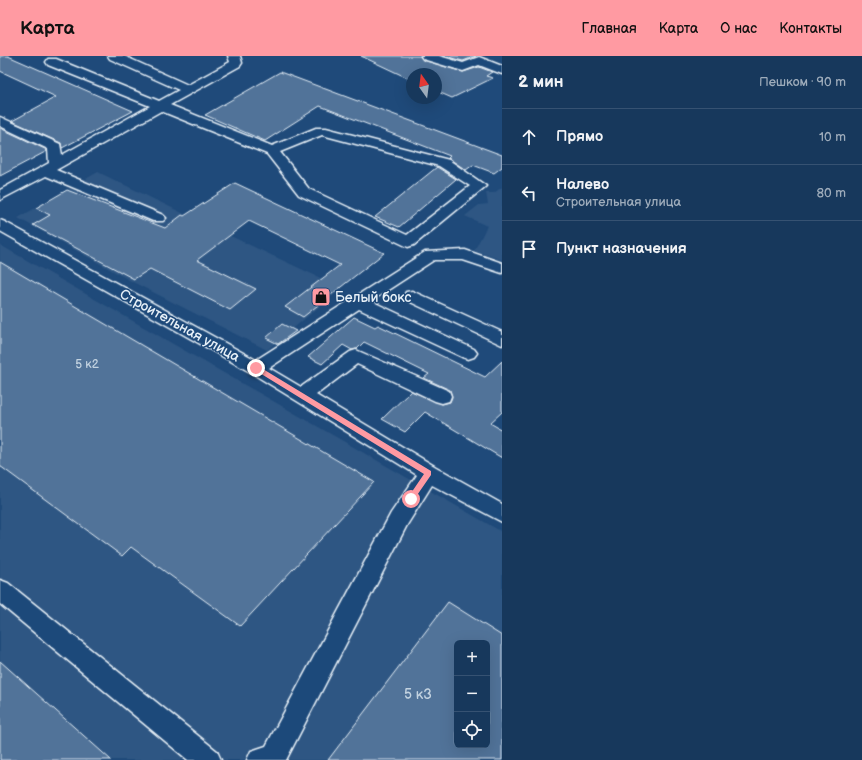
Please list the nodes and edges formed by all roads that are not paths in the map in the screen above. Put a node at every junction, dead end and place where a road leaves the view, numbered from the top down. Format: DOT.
graph roads {
  1 [pos="114,56"];
  2 [pos="234,56"];
  3 [pos="427,56"];
  4 [pos="52,62"];
  5 [pos="502,70"];
  6 [pos="189,90"];
  7 [pos="160,106"];
  8 [pos="0,120"];
  9 [pos="272,151"];
  10 [pos="51,168"];
  11 [pos="0,196"];
  12 [pos="158,218"];
  13 [pos="0,225"];
  14 [pos="502,268"];
  15 [pos="412,296"];
  16 [pos="358,302"];
  17 [pos="502,339"];
  18 [pos="468,353"];
  19 [pos="256,368"];
  20 [pos="302,396"];
  21 [pos="442,396"];
  22 [pos="429,473"];
  23 [pos="502,514"];
  24 [pos="0,590"];
  25 [pos="208,760"];
  26 [pos="260,760"];
  1 -- 6 [label="street"];
  2 -- 6 [label="street"];
  3 -- 5 [label="street"];
  4 -- 7 [label="street"];
  6 -- 7 [label="street"];
  7 -- 9 [label="street"];
  7 -- 10 [label="street"];
  8 -- 10 [label="street"];
  9 -- 9 [label="street"];
  10 -- 11 [label="street"];
  10 -- 12 [label="street"];
  13 -- 19 [label="street, Строительная улица"];
  14 -- 16 [label="street"];
  15 -- 17 [label="street"];
  16 -- 18 [label="street"];
  16 -- 19 [label="street"];
  19 -- 20 [label="street, Строительная улица"];
  20 -- 21 [label="street"];
  20 -- 22 [label="street, Строительная улица"];
  22 -- 23 [label="street, Строительная улица"];
  22 -- 26 [label="street"];
  24 -- 25 [label="street"];
}
